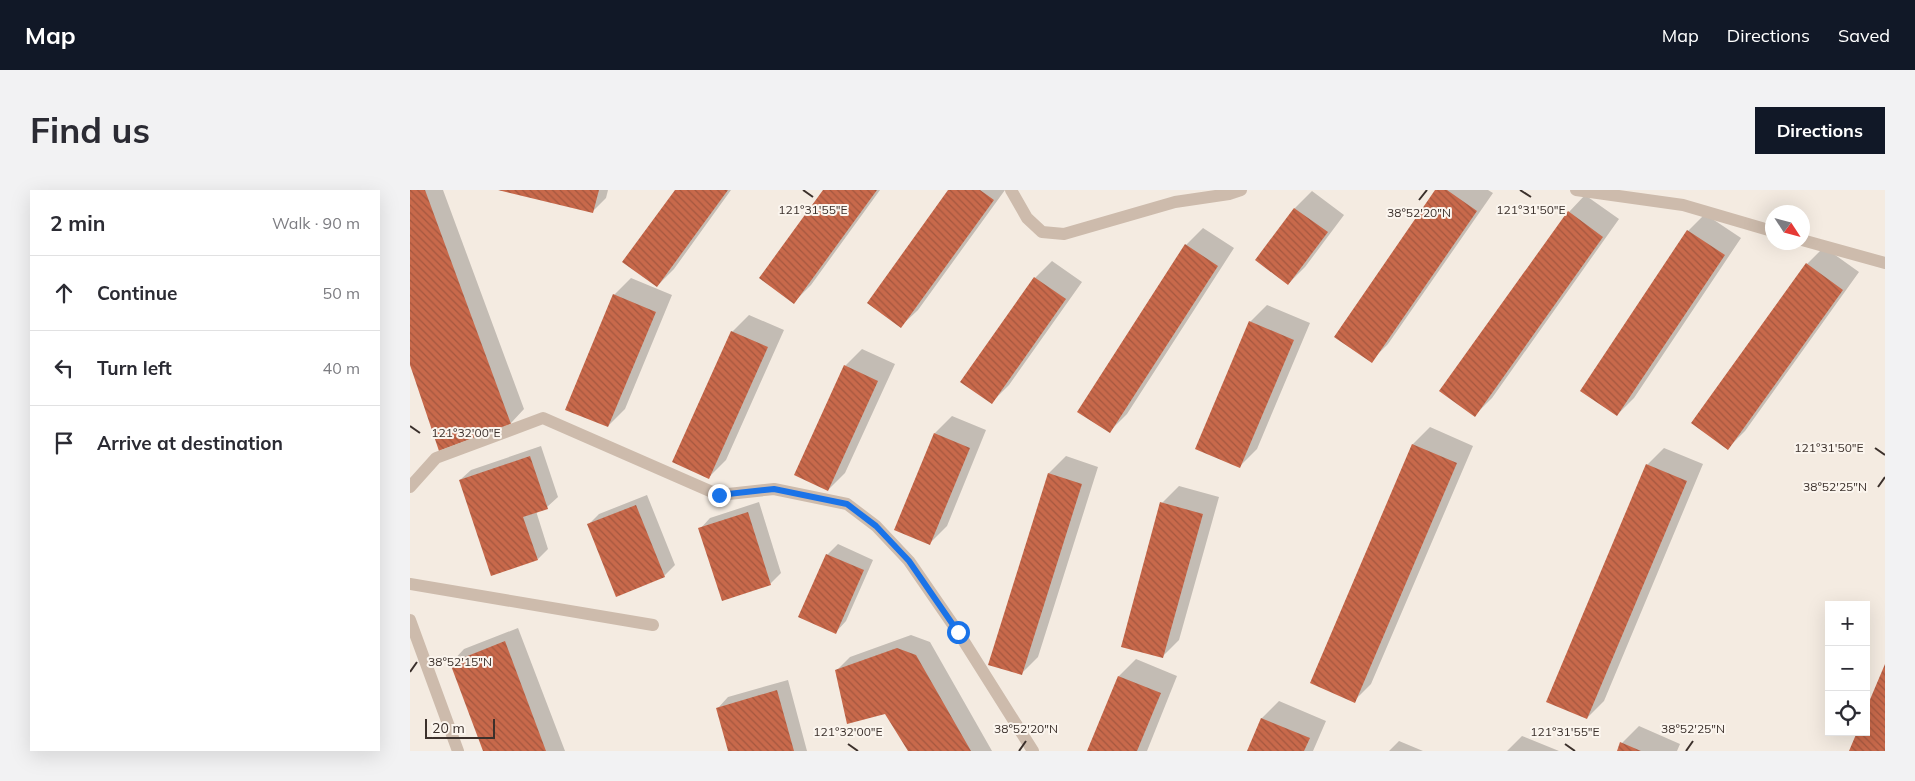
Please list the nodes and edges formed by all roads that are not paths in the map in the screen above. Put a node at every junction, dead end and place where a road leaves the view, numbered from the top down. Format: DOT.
graph roads {
  1 [pos="1010,190"];
  2 [pos="1241,190"];
  3 [pos="1576,190"];
  4 [pos="1765,229"];
  5 [pos="1810,242"];
  6 [pos="1885,264"];
  7 [pos="410,487"];
  8 [pos="410,584"];
  9 [pos="410,620"];
  10 [pos="653,626"];
  11 [pos="458,751"];
  12 [pos="1033,751"];
  1 -- 2 [label="street"];
  3 -- 4 [label="street"];
  5 -- 6 [label="street"];
  7 -- 12 [label="street"];
  8 -- 10 [label="street"];
  9 -- 11 [label="street"];
}
